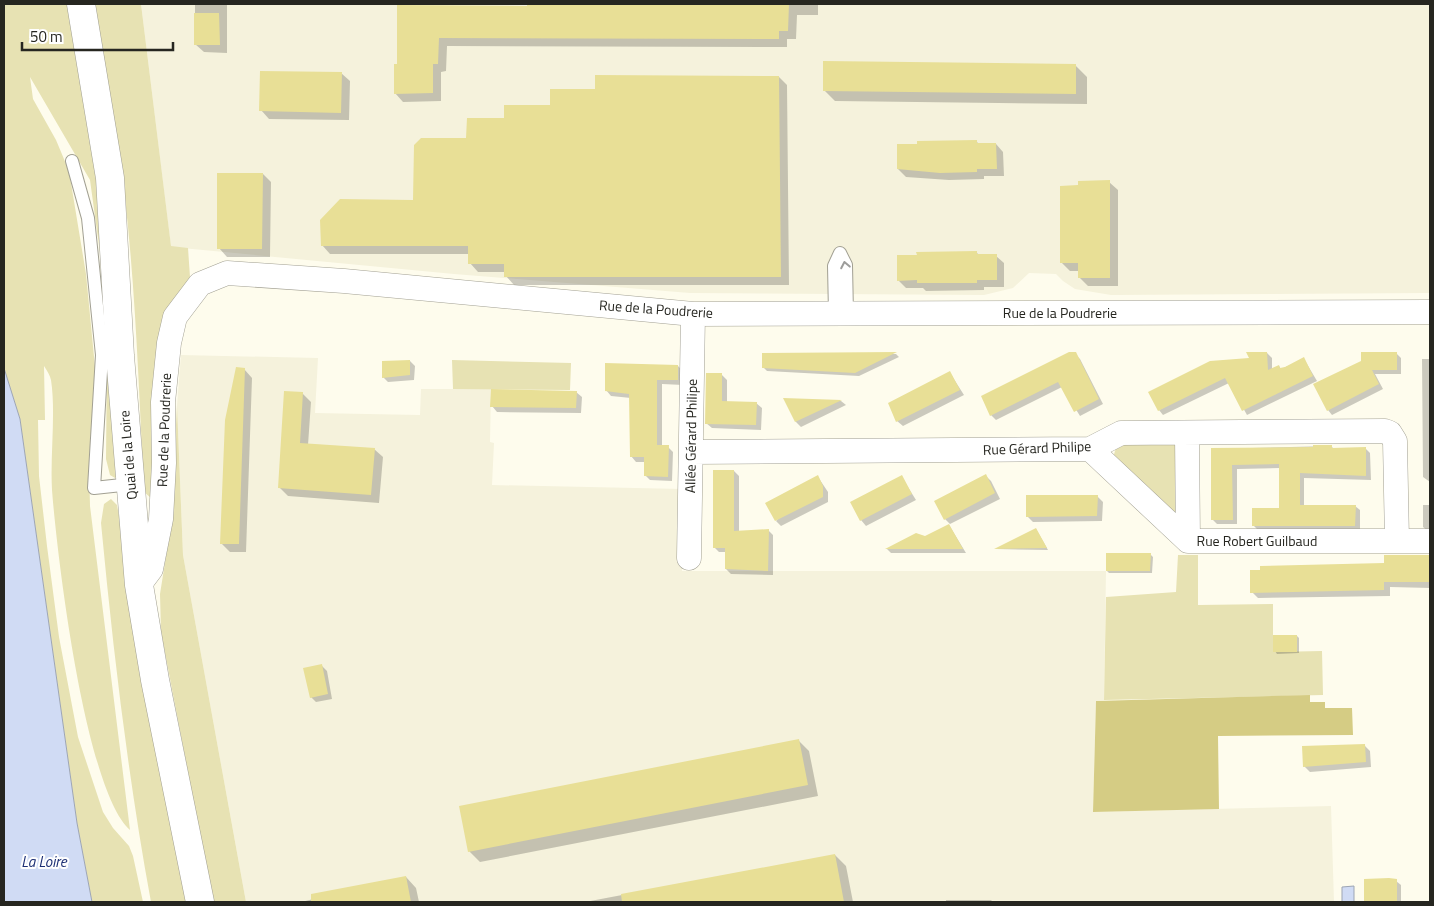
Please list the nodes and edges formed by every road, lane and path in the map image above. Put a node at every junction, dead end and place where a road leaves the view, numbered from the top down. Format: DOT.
graph roads {
  1 [pos="81,4"];
  2 [pos="72,161"];
  3 [pos="1430,312"];
  4 [pos="693,314"];
  5 [pos="1187,434"];
  6 [pos="1090,449"];
  7 [pos="691,452"];
  8 [pos="131,484"];
  9 [pos="1188,541"];
  10 [pos="1397,541"];
  11 [pos="1430,542"];
  12 [pos="689,558"];
  13 [pos="139,585"];
  14 [pos="200,902"];
  1 -- 8 [label="main road, Quai de la Loire"];
  2 -- 8 [label="lane"];
  3 -- 4 [label="street, Rue de la Poudrerie"];
  4 -- 7 [label="street, Allée Gérard Philipe"];
  4 -- 13 [label="street, Rue de la Poudrerie"];
  5 -- 6 [label="street, Rue Gérard Philipe"];
  5 -- 9 [label="street"];
  5 -- 10 [label="street, Rue Gérard Philipe"];
  6 -- 7 [label="street, Rue Gérard Philipe"];
  6 -- 9 [label="street, Rue Robert Guilbaud"];
  7 -- 12 [label="street, Allée Gérard Philipe"];
  8 -- 13 [label="main road, Quai de la Loire"];
  9 -- 10 [label="street, Rue Robert Guilbaud"];
  10 -- 11 [label="street, Rue Robert Guilbaud"];
  13 -- 14 [label="main road, Quai de la Loire"];
}
